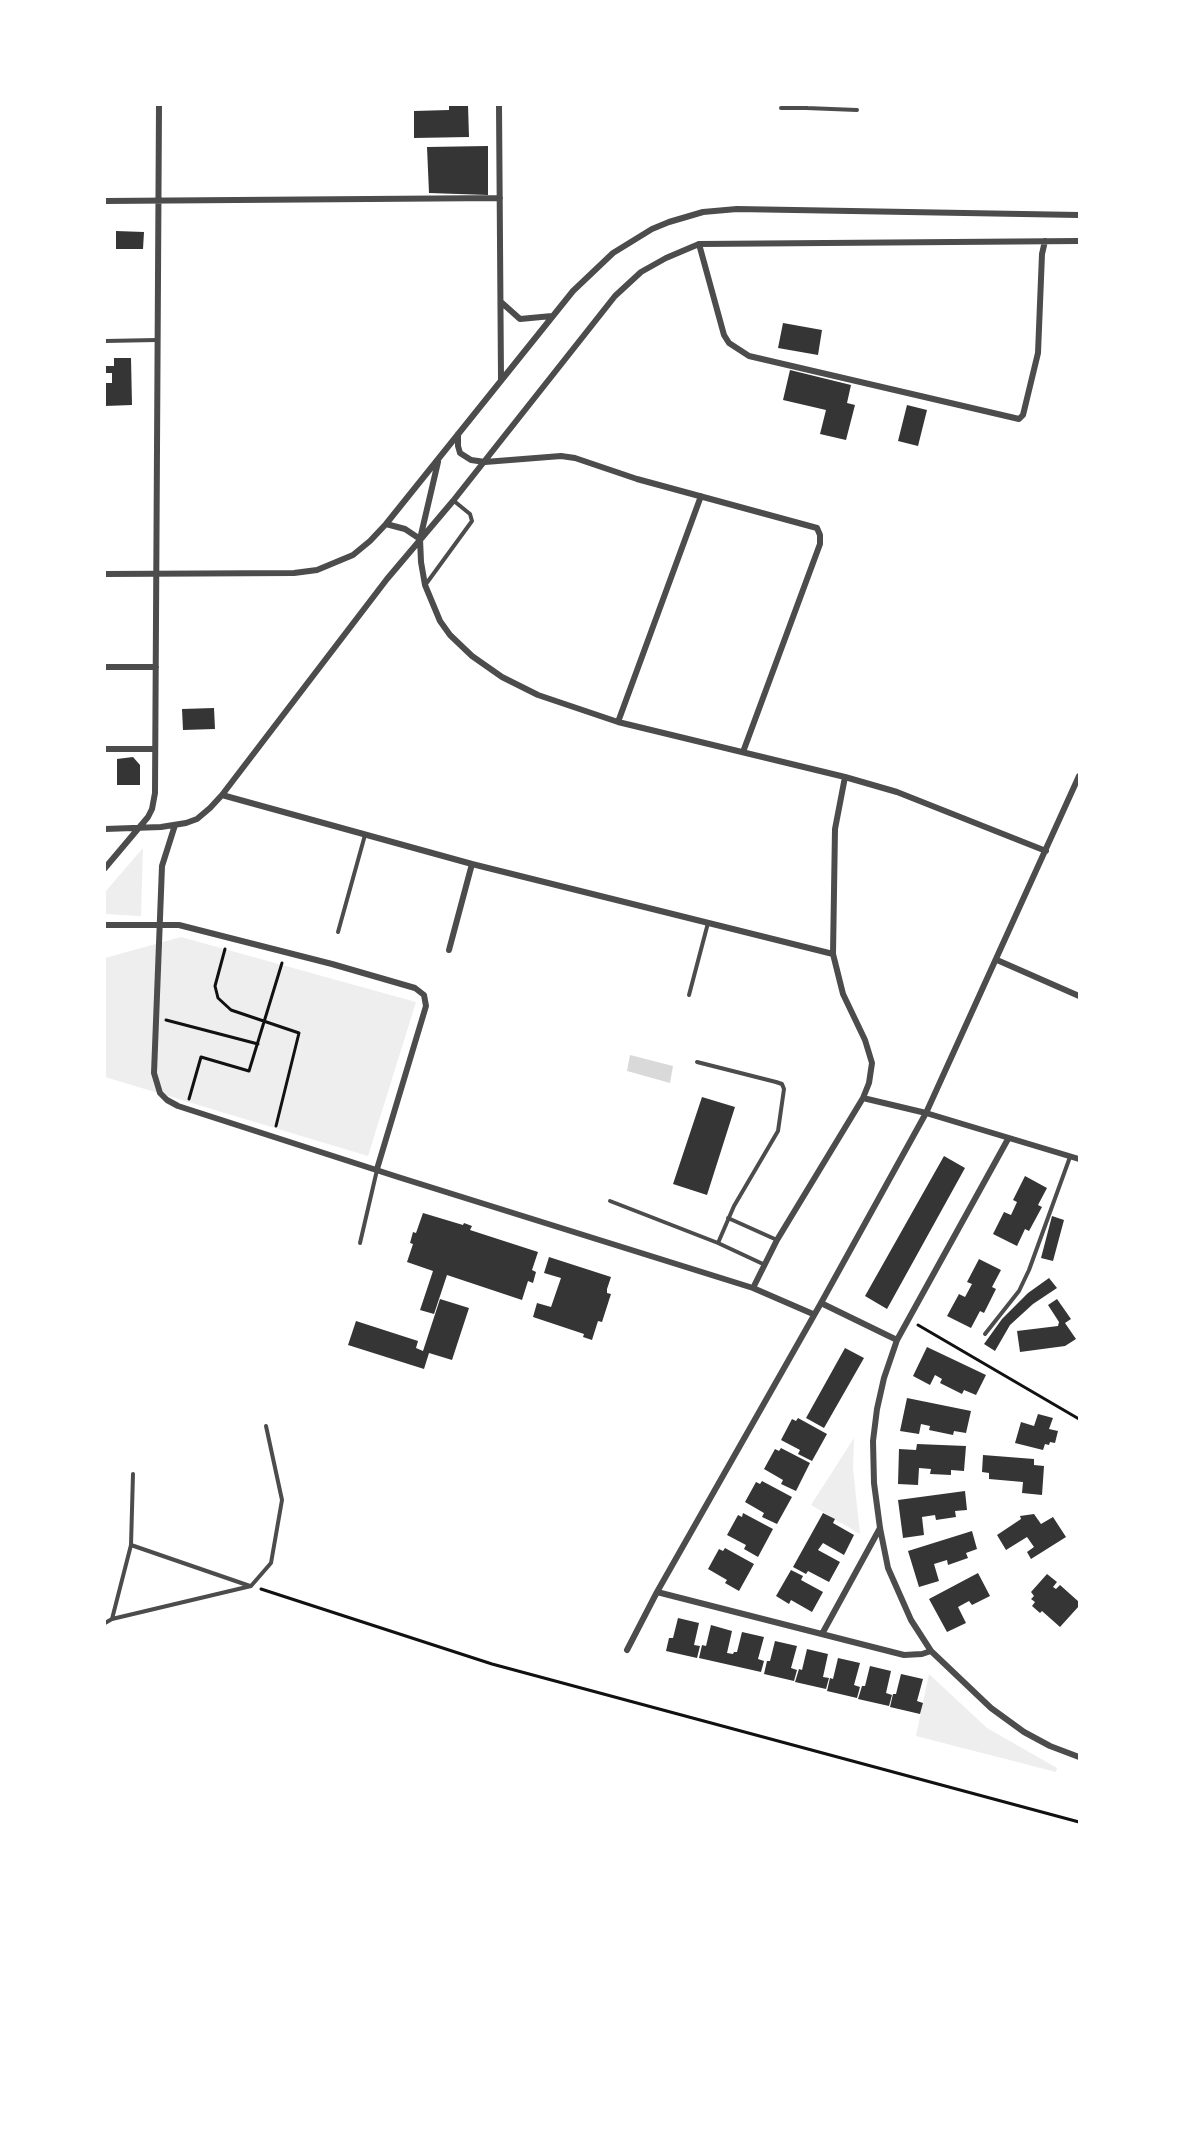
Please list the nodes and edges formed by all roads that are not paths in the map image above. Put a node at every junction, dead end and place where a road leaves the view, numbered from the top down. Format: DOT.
graph roads {
  1 [pos="159,105"];
  2 [pos="499,105"];
  3 [pos="806,107"];
  4 [pos="781,108"];
  5 [pos="857,110"];
  6 [pos="500,198"];
  7 [pos="105,201"];
  8 [pos="158,202"];
  9 [pos="1079,215"];
  10 [pos="1045,241"];
  11 [pos="1079,241"];
  12 [pos="699,244"];
  13 [pos="501,302"];
  14 [pos="552,316"];
  15 [pos="158,340"];
  16 [pos="105,341"];
  17 [pos="501,379"];
  18 [pos="458,433"];
  19 [pos="438,458"];
  20 [pos="484,462"];
  21 [pos="701,496"];
  22 [pos="453,501"];
  23 [pos="386,524"];
  24 [pos="420,539"];
  25 [pos="105,574"];
  26 [pos="156,574"];
  27 [pos="425,585"];
  28 [pos="105,667"];
  29 [pos="156,667"];
  30 [pos="618,722"];
  31 [pos="105,749"];
  32 [pos="155,749"];
  33 [pos="742,752"];
  34 [pos="1079,776"];
  35 [pos="845,777"];
  36 [pos="222,795"];
  37 [pos="175,825"];
  38 [pos="105,829"];
  39 [pos="139,829"];
  40 [pos="365,834"];
  41 [pos="1046,851"];
  42 [pos="472,864"];
  43 [pos="105,868"];
  44 [pos="708,923"];
  45 [pos="161,924"];
  46 [pos="105,925"];
  47 [pos="338,932"];
  48 [pos="449,950"];
  49 [pos="833,954"];
  50 [pos="997,960"];
  51 [pos="689,995"];
  52 [pos="1079,996"];
  53 [pos="697,1062"];
  54 [pos="863,1098"];
  55 [pos="926,1113"];
  56 [pos="1008,1139"];
  57 [pos="1070,1157"];
  58 [pos="1079,1159"];
  59 [pos="377,1169"];
  60 [pos="610,1202"];
  61 [pos="729,1218"];
  62 [pos="777,1240"];
  63 [pos="360,1243"];
  64 [pos="718,1243"];
  65 [pos="763,1264"];
  66 [pos="753,1288"];
  67 [pos="821,1303"];
  68 [pos="813,1314"];
  69 [pos="985,1334"];
  70 [pos="897,1340"];
  71 [pos="266,1426"];
  72 [pos="133,1474"];
  73 [pos="880,1528"];
  74 [pos="131,1545"];
  75 [pos="251,1586"];
  76 [pos="657,1592"];
  77 [pos="112,1619"];
  78 [pos="105,1623"];
  79 [pos="822,1634"];
  80 [pos="627,1650"];
  81 [pos="931,1651"];
  82 [pos="1079,1757"];
  1 -- 8 [label="street"];
  2 -- 6 [label="street"];
  3 -- 4 [label="lane"];
  3 -- 5 [label="lane"];
  6 -- 8 [label="street"];
  6 -- 13 [label="street"];
  7 -- 8 [label="street"];
  8 -- 15 [label="street"];
  9 -- 14 [label="street"];
  10 -- 11 [label="street"];
  10 -- 12 [label="street"];
  10 -- 12 [label="street"];
  12 -- 20 [label="street"];
  13 -- 14 [label="street"];
  13 -- 17 [label="street"];
  14 -- 17 [label="street"];
  15 -- 16 [label="lane"];
  15 -- 26 [label="street"];
  17 -- 18 [label="street"];
  18 -- 19 [label="street"];
  18 -- 20 [label="street"];
  19 -- 23 [label="street"];
  19 -- 24 [label="street"];
  20 -- 21 [label="street"];
  20 -- 22 [label="street"];
  21 -- 30 [label="street"];
  21 -- 33 [label="street"];
  22 -- 24 [label="street"];
  22 -- 27 [label="lane"];
  23 -- 24 [label="street"];
  23 -- 26 [label="street"];
  24 -- 27 [label="street"];
  24 -- 36 [label="street"];
  25 -- 26 [label="street"];
  26 -- 29 [label="street"];
  27 -- 30 [label="street"];
  28 -- 29 [label="street"];
  29 -- 32 [label="street"];
  30 -- 33 [label="street"];
  31 -- 32 [label="street"];
  32 -- 39 [label="street"];
  33 -- 35 [label="street"];
  34 -- 41 [label="street"];
  35 -- 41 [label="street"];
  35 -- 49 [label="street"];
  36 -- 37 [label="street"];
  36 -- 40 [label="street"];
  37 -- 39 [label="street"];
  37 -- 45 [label="street"];
  38 -- 39 [label="street"];
  39 -- 43 [label="street"];
  40 -- 42 [label="street"];
  40 -- 47 [label="lane"];
  41 -- 50 [label="street"];
  42 -- 44 [label="street"];
  42 -- 48 [label="street"];
  44 -- 49 [label="street"];
  44 -- 51 [label="lane"];
  45 -- 46 [label="street"];
  45 -- 59 [label="street"];
  45 -- 59 [label="street"];
  49 -- 54 [label="street"];
  50 -- 52 [label="street"];
  50 -- 55 [label="street"];
  53 -- 61 [label="lane"];
  54 -- 55 [label="street"];
  54 -- 62 [label="street"];
  55 -- 56 [label="street"];
  55 -- 67 [label="street"];
  56 -- 57 [label="street"];
  56 -- 70 [label="street"];
  57 -- 58 [label="street"];
  57 -- 69 [label="lane"];
  59 -- 63 [label="lane"];
  59 -- 66 [label="street"];
  60 -- 64 [label="lane"];
  61 -- 62 [label="lane"];
  61 -- 64 [label="lane"];
  62 -- 65 [label="street"];
  64 -- 65 [label="lane"];
  65 -- 66 [label="street"];
  66 -- 68 [label="street"];
  67 -- 68 [label="street"];
  67 -- 70 [label="street"];
  68 -- 76 [label="street"];
  70 -- 73 [label="street"];
  71 -- 75 [label="lane"];
  72 -- 74 [label="lane"];
  73 -- 79 [label="street"];
  73 -- 81 [label="street"];
  74 -- 75 [label="lane"];
  74 -- 77 [label="lane"];
  75 -- 77 [label="lane"];
  76 -- 79 [label="street"];
  76 -- 80 [label="street"];
  77 -- 78 [label="lane"];
  79 -- 81 [label="street"];
  81 -- 82 [label="street"];
}
